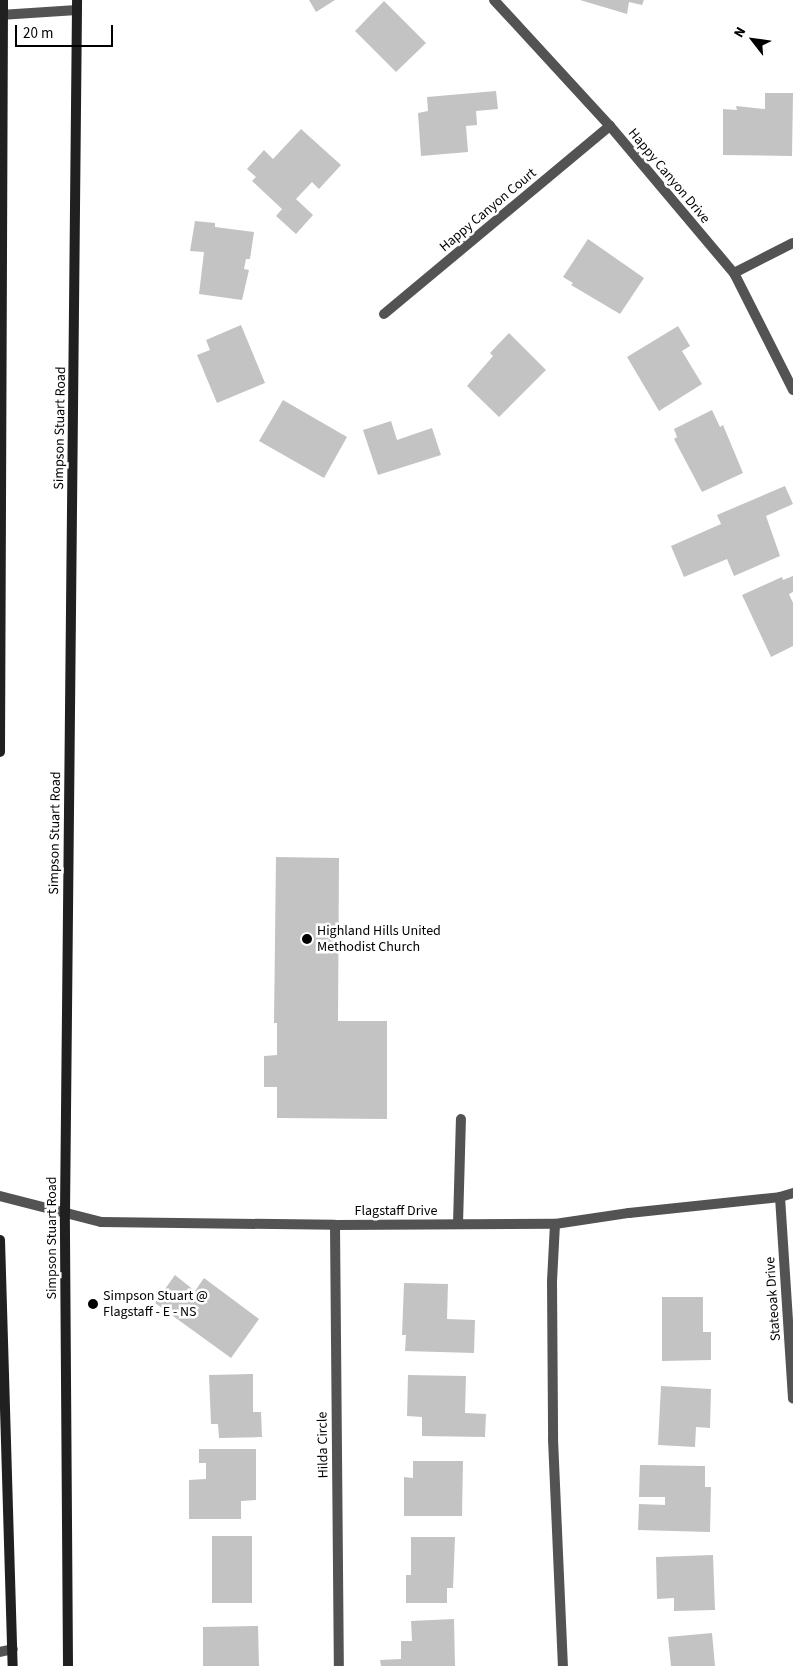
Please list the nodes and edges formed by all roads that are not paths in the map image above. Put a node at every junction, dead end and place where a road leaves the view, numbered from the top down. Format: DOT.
graph roads {
  1 [pos="2,0"];
  2 [pos="494,0"];
  3 [pos="77,5"];
  4 [pos="1,15"];
  5 [pos="610,126"];
  6 [pos="793,243"];
  7 [pos="734,273"];
  8 [pos="384,314"];
  9 [pos="793,390"];
  10 [pos="0,752"];
  11 [pos="461,1119"];
  12 [pos="793,1193"];
  13 [pos="0,1196"];
  14 [pos="780,1197"];
  15 [pos="65,1214"];
  16 [pos="458,1224"];
  17 [pos="555,1224"];
  18 [pos="335,1225"];
  19 [pos="0,1240"];
  20 [pos="793,1399"];
  21 [pos="13,1649"];
  22 [pos="0,1652"];
  23 [pos="13,1666"];
  24 [pos="68,1666"];
  25 [pos="339,1666"];
  26 [pos="563,1666"];
  1 -- 4 [label="main road"];
  2 -- 5 [label="street, Happy Canyon Drive"];
  3 -- 4 [label="street"];
  3 -- 15 [label="main road, Simpson Stuart Road"];
  4 -- 10 [label="main road"];
  5 -- 7 [label="street, Happy Canyon Drive"];
  5 -- 8 [label="street, Happy Canyon Court"];
  6 -- 7 [label="street"];
  7 -- 9 [label="street, Happy Canyon Drive"];
  11 -- 16 [label="street"];
  12 -- 14 [label="street, Flagstaff Drive"];
  13 -- 15 [label="street, Flagstaff Drive"];
  14 -- 17 [label="street, Flagstaff Drive"];
  14 -- 20 [label="street, Stateoak Drive"];
  15 -- 18 [label="street, Flagstaff Drive"];
  15 -- 24 [label="main road, Simpson Stuart Road"];
  16 -- 17 [label="street, Flagstaff Drive"];
  16 -- 18 [label="street, Flagstaff Drive"];
  17 -- 26 [label="street"];
  18 -- 25 [label="street, Hilda Circle"];
  19 -- 21 [label="main road"];
  21 -- 22 [label="street"];
  21 -- 23 [label="main road"];
}
